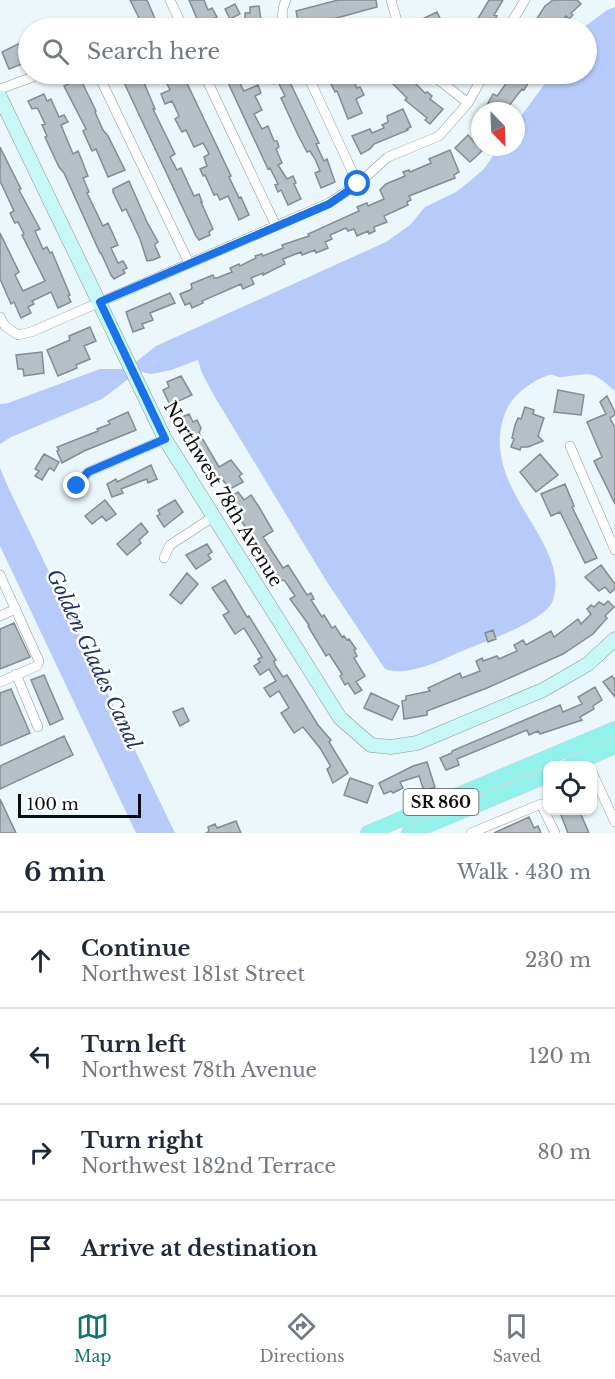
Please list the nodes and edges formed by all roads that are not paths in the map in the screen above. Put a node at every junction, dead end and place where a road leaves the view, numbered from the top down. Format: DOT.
graph roads {
  1 [pos="170,0"];
  2 [pos="391,0"];
  3 [pos="525,0"];
  4 [pos="178,18"];
  5 [pos="396,18"];
  6 [pos="514,18"];
  7 [pos="18,82"];
  8 [pos="103,84"];
  9 [pos="209,84"];
  10 [pos="312,84"];
  11 [pos="444,84"];
  12 [pos="478,84"];
  13 [pos="0,89"];
  14 [pos="0,97"];
  15 [pos="468,103"];
  16 [pos="358,184"];
  17 [pos="276,226"];
  18 [pos="189,262"];
  19 [pos="100,302"];
  20 [pos="0,317"];
  21 [pos="165,439"];
  22 [pos="570,446"];
  23 [pos="77,486"];
  24 [pos="213,517"];
  25 [pos="615,550"];
  26 [pos="164,558"];
  27 [pos="0,575"];
  28 [pos="16,609"];
  29 [pos="0,616"];
  30 [pos="615,639"];
  31 [pos="16,675"];
  32 [pos="0,682"];
  33 [pos="38,727"];
  34 [pos="615,729"];
  35 [pos="580,744"];
  36 [pos="615,746"];
  37 [pos="588,761"];
  38 [pos="595,761"];
  39 [pos="543,777"];
  40 [pos="597,781"];
  41 [pos="615,822"];
  42 [pos="368,833"];
  43 [pos="409,833"];
  44 [pos="474,833"];
  45 [pos="555,833"];
  1 -- 4 [label="street"];
  2 -- 5 [label="street"];
  3 -- 6 [label="street"];
  7 -- 13 [label="street"];
  8 -- 18 [label="street"];
  9 -- 17 [label="street"];
  10 -- 16 [label="street"];
  11 -- 15 [label="street"];
  12 -- 15 [label="street"];
  14 -- 19 [label="street, Northwest 78th Avenue"];
  15 -- 16 [label="street"];
  16 -- 17 [label="street"];
  17 -- 18 [label="street"];
  18 -- 19 [label="street"];
  19 -- 20 [label="street"];
  19 -- 21 [label="street, Northwest 78th Avenue"];
  21 -- 23 [label="street"];
  21 -- 24 [label="street, Northwest 78th Avenue"];
  22 -- 25 [label="street"];
  24 -- 26 [label="street"];
  24 -- 30 [label="street, Northwest 78th Avenue"];
  27 -- 28 [label="street"];
  28 -- 29 [label="street"];
  28 -- 31 [label="street"];
  31 -- 32 [label="street"];
  31 -- 33 [label="street"];
  34 -- 35 [label="main road, SR 860"];
  35 -- 37 [label="street"];
  35 -- 42 [label="main road, SR 860"];
  36 -- 38 [label="main road"];
  39 -- 43 [label="main road, SR 860"];
  40 -- 41 [label="street"];
  44 -- 45 [label="street"];
}
